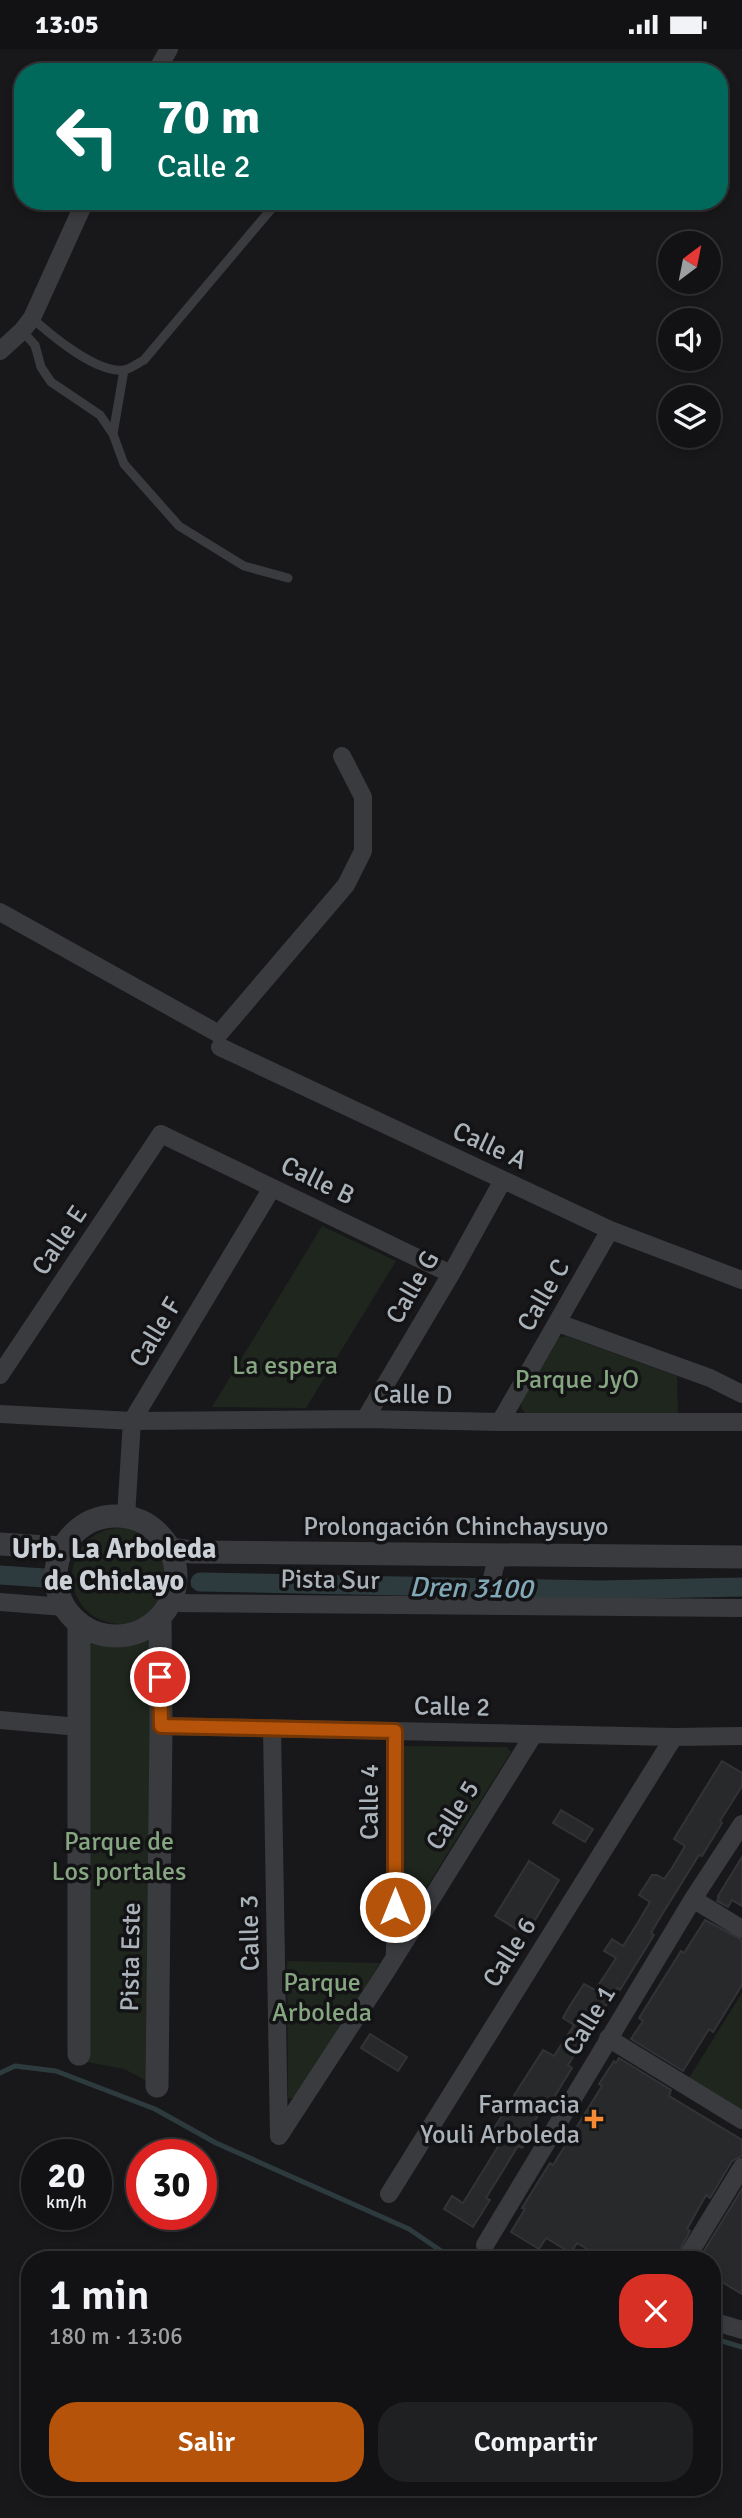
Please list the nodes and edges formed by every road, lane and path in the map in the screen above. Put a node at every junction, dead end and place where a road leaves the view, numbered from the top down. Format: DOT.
graph roads {
  1 [pos="81,210"];
  2 [pos="270,210"];
  3 [pos="27,324"];
  4 [pos="0,351"];
  5 [pos="124,370"];
  6 [pos="113,434"];
  7 [pos="288,578"];
  8 [pos="342,756"];
  9 [pos="0,912"];
  10 [pos="220,1047"];
  11 [pos="161,1134"];
  12 [pos="503,1180"];
  13 [pos="272,1188"];
  14 [pos="610,1230"];
  15 [pos="451,1274"];
  16 [pos="742,1280"];
  17 [pos="558,1323"];
  18 [pos="0,1375"];
  19 [pos="739,1392"];
  20 [pos="0,1414"];
  21 [pos="365,1419"];
  22 [pos="132,1421"];
  23 [pos="500,1422"];
  24 [pos="735,1422"];
  25 [pos="126,1516"];
  26 [pos="0,1544"];
  27 [pos="62,1548"];
  28 [pos="170,1549"];
  29 [pos="742,1557"];
  30 [pos="498,1560"];
  31 [pos="0,1602"];
  32 [pos="497,1603"];
  33 [pos="742,1608"];
  34 [pos="165,1611"];
  35 [pos="72,1615"];
  36 [pos="0,1720"];
  37 [pos="161,1726"];
  38 [pos="79,1727"];
  39 [pos="272,1728"];
  40 [pos="395,1731"];
  41 [pos="534,1734"];
  42 [pos="742,1736"];
  43 [pos="674,1737"];
  44 [pos="742,1824"];
  45 [pos="693,1899"];
  46 [pos="742,1929"];
  47 [pos="395,1957"];
  48 [pos="608,2038"];
  49 [pos="79,2054"];
  50 [pos="157,2085"];
  51 [pos="742,2120"];
  52 [pos="279,2136"];
  53 [pos="742,2167"];
  54 [pos="389,2194"];
  55 [pos="485,2245"];
  56 [pos="691,2251"];
  57 [pos="721,2324"];
  58 [pos="742,2330"];
  1 -- 3 [label="street"];
  2 -- 5 [label="lane"];
  3 -- 4 [label="street"];
  3 -- 5 [label="lane"];
  3 -- 6 [label="lane"];
  5 -- 6 [label="lane"];
  6 -- 7 [label="lane"];
  8 -- 9 [label="street"];
  10 -- 12 [label="street, Calle A"];
  11 -- 13 [label="street, Calle B"];
  11 -- 18 [label="street, Calle E"];
  12 -- 14 [label="street, Calle A"];
  12 -- 15 [label="street, Calle G"];
  13 -- 15 [label="street, Calle B"];
  13 -- 22 [label="street, Calle F"];
  14 -- 16 [label="street, Calle A"];
  14 -- 17 [label="street, Calle C"];
  15 -- 21 [label="street, Calle G"];
  17 -- 19 [label="street"];
  17 -- 23 [label="street, Calle C"];
  19 -- 24 [label="street"];
  20 -- 22 [label="street, Calle D"];
  21 -- 22 [label="street, Calle D"];
  21 -- 23 [label="street, Calle D"];
  22 -- 25 [label="street, Calle F"];
  23 -- 24 [label="street, Calle D"];
  25 -- 27 [label="street"];
  25 -- 28 [label="street"];
  26 -- 27 [label="street"];
  27 -- 35 [label="street"];
  28 -- 30 [label="street, Prolongación Chinchaysuyo"];
  28 -- 34 [label="street"];
  29 -- 30 [label="street, Prolongación Chinchaysuyo"];
  30 -- 32 [label="street"];
  31 -- 35 [label="street"];
  32 -- 33 [label="street, Pista Sur"];
  32 -- 34 [label="street, Pista Sur"];
  34 -- 35 [label="street"];
  34 -- 37 [label="street, Pista Este"];
  35 -- 38 [label="street"];
  36 -- 38 [label="street"];
  37 -- 39 [label="street, Calle 2"];
  37 -- 50 [label="street, Pista Este"];
  38 -- 49 [label="street"];
  39 -- 40 [label="street, Calle 2"];
  39 -- 52 [label="street, Calle 3"];
  40 -- 41 [label="street, Calle 2"];
  40 -- 47 [label="street, Calle 4"];
  41 -- 43 [label="street, Calle 2"];
  41 -- 47 [label="street, Calle 5"];
  42 -- 43 [label="street, Calle 2"];
  43 -- 54 [label="street, Calle 6"];
  44 -- 45 [label="street, Calle 1"];
  45 -- 46 [label="street"];
  45 -- 48 [label="street, Calle 1"];
  47 -- 52 [label="street, Calle 5"];
  48 -- 51 [label="street"];
  48 -- 55 [label="street, Calle 1"];
  53 -- 56 [label="street"];
  57 -- 58 [label="street"];
}
